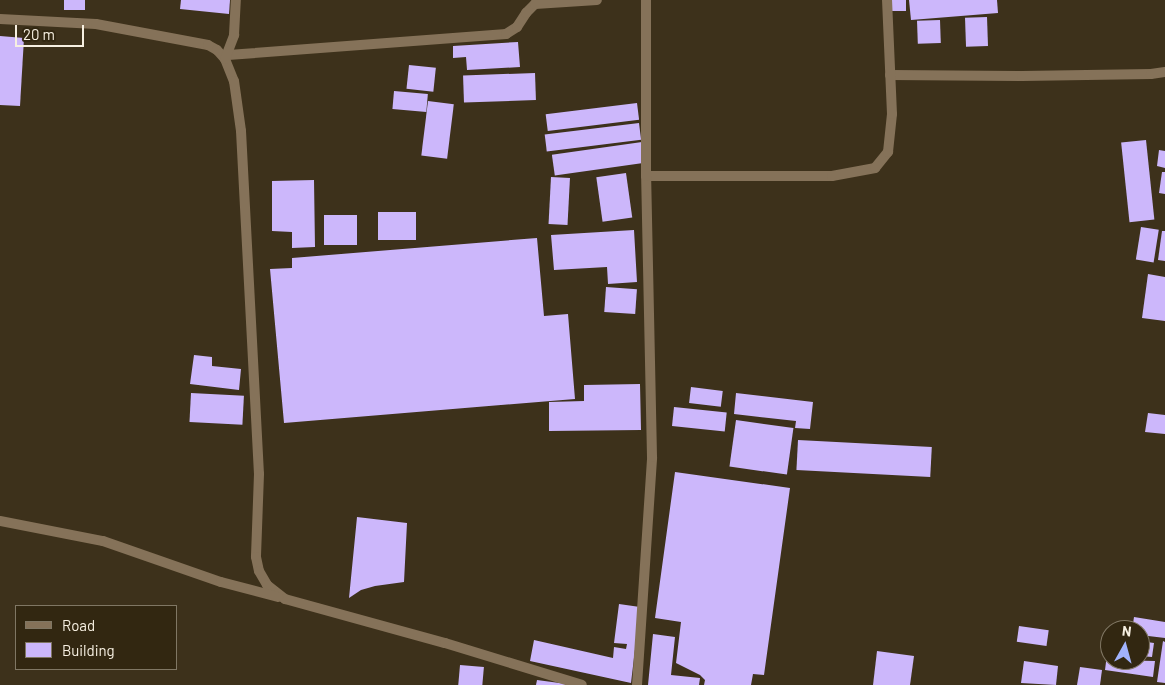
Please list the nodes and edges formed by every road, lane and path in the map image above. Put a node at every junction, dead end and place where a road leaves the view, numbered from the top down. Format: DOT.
graph roads {
  1 [pos="236,0"];
  2 [pos="597,0"];
  3 [pos="646,0"];
  4 [pos="886,0"];
  5 [pos="0,19"];
  6 [pos="227,57"];
  7 [pos="1165,72"];
  8 [pos="890,75"];
  9 [pos="646,176"];
  10 [pos="0,521"];
  11 [pos="285,599"];
  12 [pos="582,685"];
  13 [pos="637,685"];
  1 -- 6 [label="street"];
  2 -- 6 [label="street"];
  3 -- 9 [label="street"];
  4 -- 8 [label="street"];
  5 -- 6 [label="street"];
  6 -- 11 [label="street"];
  7 -- 8 [label="street"];
  8 -- 9 [label="street"];
  9 -- 13 [label="street"];
  10 -- 11 [label="street"];
  11 -- 12 [label="street"];
}
